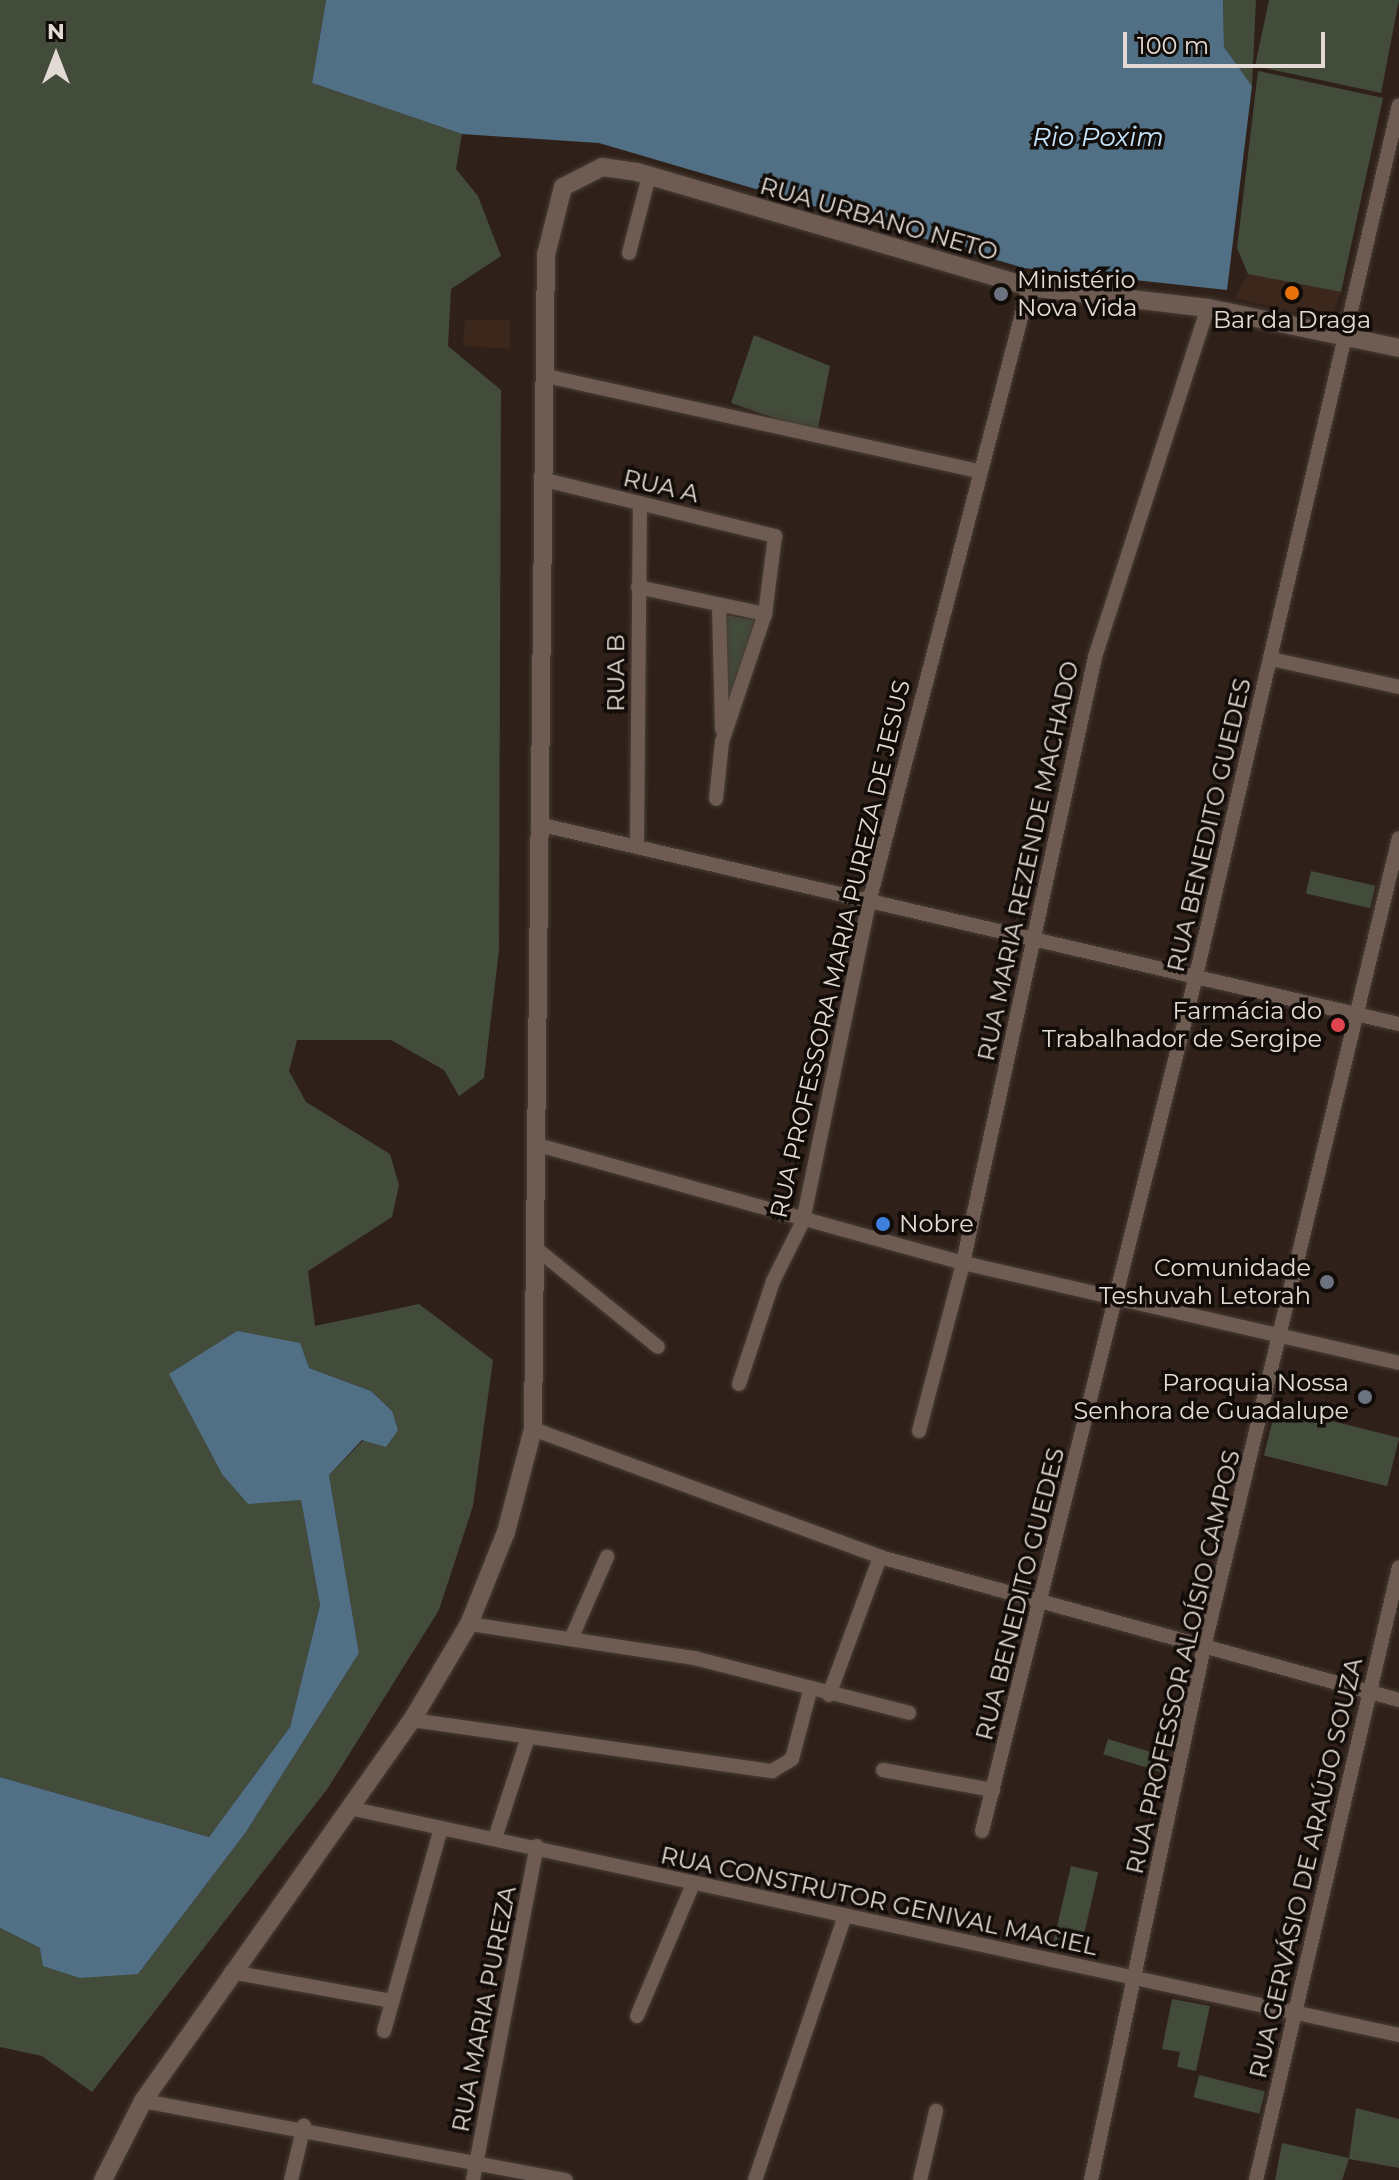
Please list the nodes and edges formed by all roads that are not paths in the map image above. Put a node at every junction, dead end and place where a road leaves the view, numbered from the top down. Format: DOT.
graph roads {
  1 [pos="1399,105"];
  2 [pos="649,176"];
  3 [pos="629,253"];
  4 [pos="1029,287"];
  5 [pos="1208,308"];
  6 [pos="1345,336"];
  7 [pos="1399,348"];
  8 [pos="546,376"];
  9 [pos="978,471"];
  10 [pos="545,480"];
  11 [pos="640,503"];
  12 [pos="638,587"];
  13 [pos="719,605"];
  14 [pos="765,614"];
  15 [pos="1271,659"];
  16 [pos="1399,687"];
  17 [pos="722,742"];
  18 [pos="716,799"];
  19 [pos="538,824"];
  20 [pos="1399,838"];
  21 [pos="637,843"];
  22 [pos="869,902"];
  23 [pos="1033,943"];
  24 [pos="1195,980"];
  25 [pos="1360,1016"];
  26 [pos="1399,1024"];
  27 [pos="538,1145"];
  28 [pos="803,1221"];
  29 [pos="538,1250"];
  30 [pos="963,1263"];
  31 [pos="1114,1299"];
  32 [pos="1283,1336"];
  33 [pos="658,1347"];
  34 [pos="1399,1363"];
  35 [pos="739,1384"];
  36 [pos="533,1429"];
  37 [pos="919,1431"];
  38 [pos="607,1557"];
  39 [pos="880,1557"];
  40 [pos="1399,1567"];
  41 [pos="1043,1604"];
  42 [pos="469,1624"];
  43 [pos="571,1639"];
  44 [pos="1204,1647"];
  45 [pos="810,1691"];
  46 [pos="1371,1693"];
  47 [pos="829,1695"];
  48 [pos="1399,1700"];
  49 [pos="909,1713"];
  50 [pos="412,1720"];
  51 [pos="528,1737"];
  52 [pos="883,1770"];
  53 [pos="993,1790"];
  54 [pos="349,1808"];
  55 [pos="441,1828"];
  56 [pos="982,1831"];
  57 [pos="495,1838"];
  58 [pos="537,1846"];
  59 [pos="693,1884"];
  60 [pos="845,1916"];
  61 [pos="231,1972"];
  62 [pos="1134,1980"];
  63 [pos="392,2001"];
  64 [pos="1293,2011"];
  65 [pos="637,2016"];
  66 [pos="384,2031"];
  67 [pos="1399,2035"];
  68 [pos="143,2101"];
  69 [pos="936,2111"];
  70 [pos="304,2126"];
  71 [pos="478,2162"];
  72 [pos="103,2180"];
  73 [pos="291,2180"];
  74 [pos="473,2180"];
  75 [pos="566,2180"];
  76 [pos="755,2180"];
  77 [pos="920,2180"];
  78 [pos="1091,2180"];
  79 [pos="1256,2180"];
  1 -- 6 [label="street, RUA BENEDITO GUEDES"];
  2 -- 3 [label="street"];
  2 -- 4 [label="street, RUA URBANO NETO"];
  2 -- 8 [label="street, RUA URBANO NETO"];
  4 -- 5 [label="street, RUA URBANO NETO"];
  4 -- 9 [label="street, RUA PROFESSORA MARIA PUREZA DE JESUS"];
  5 -- 6 [label="street, RUA URBANO NETO"];
  5 -- 23 [label="street, RUA MARIA REZENDE MACHADO"];
  6 -- 7 [label="street, RUA URBANO NETO"];
  6 -- 15 [label="street, RUA BENEDITO GUEDES"];
  8 -- 9 [label="street"];
  8 -- 10 [label="street"];
  9 -- 22 [label="street, RUA PROFESSORA MARIA PUREZA DE JESUS"];
  10 -- 11 [label="street, RUA A"];
  10 -- 19 [label="street"];
  11 -- 12 [label="street, RUA B"];
  11 -- 14 [label="street, RUA A"];
  12 -- 13 [label="street"];
  12 -- 21 [label="street, RUA B"];
  13 -- 14 [label="street"];
  13 -- 17 [label="street"];
  14 -- 17 [label="street"];
  15 -- 16 [label="street"];
  15 -- 24 [label="street, RUA BENEDITO GUEDES"];
  17 -- 18 [label="street"];
  19 -- 21 [label="street"];
  19 -- 27 [label="street"];
  20 -- 25 [label="street, RUA PROFESSOR ALOÍSIO CAMPOS"];
  21 -- 22 [label="street"];
  22 -- 23 [label="street"];
  22 -- 28 [label="street, RUA PROFESSORA MARIA PUREZA DE JESUS"];
  23 -- 24 [label="street"];
  23 -- 30 [label="street, RUA MARIA REZENDE MACHADO"];
  24 -- 25 [label="street"];
  24 -- 31 [label="street, RUA BENEDITO GUEDES"];
  25 -- 26 [label="street"];
  25 -- 32 [label="street, RUA PROFESSOR ALOÍSIO CAMPOS"];
  27 -- 28 [label="street"];
  27 -- 29 [label="street"];
  28 -- 30 [label="street"];
  28 -- 35 [label="street, RUA PROFESSORA MARIA PUREZA DE JESUS"];
  29 -- 33 [label="street"];
  29 -- 36 [label="street"];
  30 -- 31 [label="street"];
  30 -- 37 [label="street, RUA MARIA REZENDE MACHADO"];
  31 -- 32 [label="street"];
  31 -- 41 [label="street, RUA BENEDITO GUEDES"];
  32 -- 34 [label="street"];
  32 -- 44 [label="street, RUA PROFESSOR ALOÍSIO CAMPOS"];
  36 -- 39 [label="street"];
  36 -- 42 [label="street"];
  38 -- 43 [label="street"];
  39 -- 41 [label="street"];
  39 -- 47 [label="street"];
  40 -- 46 [label="street, RUA GERVÁSIO DE ARAÚJO SOUZA"];
  41 -- 44 [label="street"];
  41 -- 53 [label="street, RUA BENEDITO GUEDES"];
  42 -- 43 [label="street"];
  42 -- 50 [label="street"];
  43 -- 45 [label="street"];
  44 -- 46 [label="street"];
  44 -- 62 [label="street, RUA PROFESSOR ALOÍSIO CAMPOS"];
  45 -- 47 [label="street"];
  45 -- 51 [label="street"];
  46 -- 48 [label="street"];
  46 -- 64 [label="street, RUA GERVÁSIO DE ARAÚJO SOUZA"];
  47 -- 49 [label="street"];
  50 -- 51 [label="street"];
  50 -- 54 [label="street"];
  51 -- 57 [label="street"];
  52 -- 53 [label="street"];
  53 -- 56 [label="street, RUA BENEDITO GUEDES"];
  54 -- 55 [label="street, RUA CONSTRUTOR GENIVAL MACIEL"];
  54 -- 61 [label="street"];
  55 -- 57 [label="street, RUA CONSTRUTOR GENIVAL MACIEL"];
  55 -- 63 [label="street"];
  57 -- 58 [label="street, RUA CONSTRUTOR GENIVAL MACIEL"];
  58 -- 59 [label="street, RUA CONSTRUTOR GENIVAL MACIEL"];
  58 -- 71 [label="street, RUA MARIA PUREZA"];
  59 -- 60 [label="street, RUA CONSTRUTOR GENIVAL MACIEL"];
  59 -- 65 [label="street"];
  60 -- 62 [label="street, RUA CONSTRUTOR GENIVAL MACIEL"];
  60 -- 76 [label="street"];
  61 -- 63 [label="street"];
  61 -- 68 [label="street"];
  62 -- 64 [label="street, RUA CONSTRUTOR GENIVAL MACIEL"];
  62 -- 78 [label="street, RUA PROFESSOR ALOÍSIO CAMPOS"];
  63 -- 66 [label="street"];
  64 -- 67 [label="street, RUA CONSTRUTOR GENIVAL MACIEL"];
  64 -- 79 [label="street, RUA GERVÁSIO DE ARAÚJO SOUZA"];
  68 -- 70 [label="street"];
  68 -- 72 [label="street"];
  69 -- 77 [label="street"];
  70 -- 71 [label="street"];
  70 -- 73 [label="street"];
  71 -- 74 [label="street, RUA MARIA PUREZA"];
  71 -- 75 [label="street"];
}
